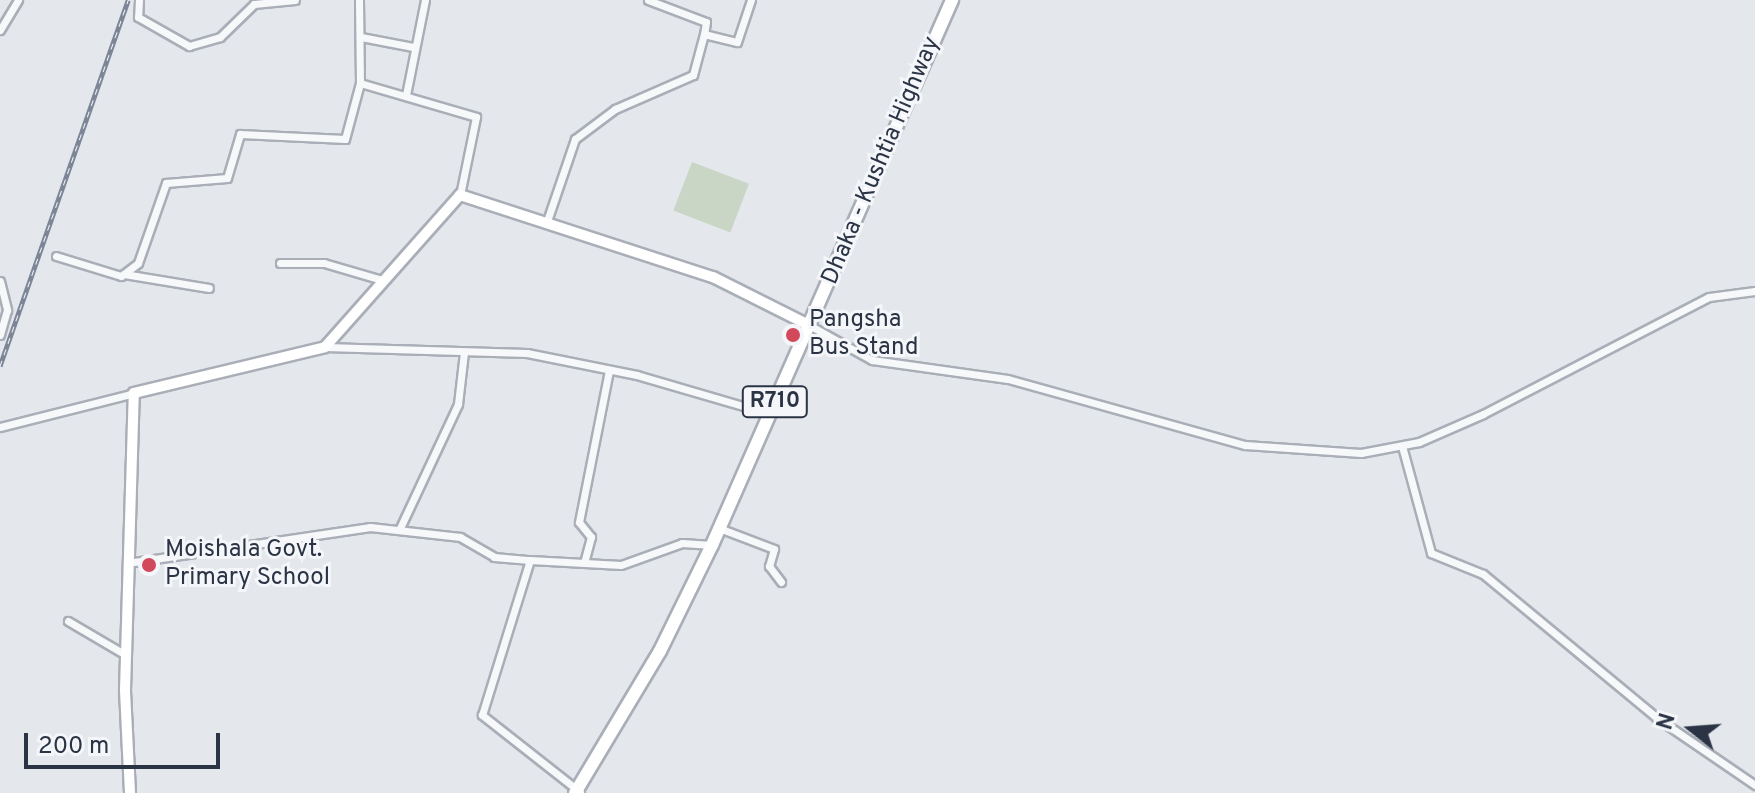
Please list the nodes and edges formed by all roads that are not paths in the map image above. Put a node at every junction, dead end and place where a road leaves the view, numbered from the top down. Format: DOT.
graph roads {
  1 [pos="18,0"];
  2 [pos="139,0"];
  3 [pos="295,0"];
  4 [pos="359,0"];
  5 [pos="425,0"];
  6 [pos="648,0"];
  7 [pos="751,0"];
  8 [pos="952,0"];
  9 [pos="0,30"];
  10 [pos="704,34"];
  11 [pos="361,37"];
  12 [pos="413,47"];
  13 [pos="360,83"];
  14 [pos="406,95"];
  15 [pos="460,195"];
  16 [pos="545,226"];
  17 [pos="56,256"];
  18 [pos="280,263"];
  19 [pos="124,274"];
  20 [pos="382,280"];
  21 [pos="0,281"];
  22 [pos="209,288"];
  23 [pos="1755,291"];
  24 [pos="809,325"];
  25 [pos="0,335"];
  26 [pos="325,347"];
  27 [pos="464,352"];
  28 [pos="609,370"];
  29 [pos="134,393"];
  30 [pos="770,414"];
  31 [pos="0,427"];
  32 [pos="1402,446"];
  33 [pos="400,528"];
  34 [pos="719,528"];
  35 [pos="712,545"];
  36 [pos="530,560"];
  37 [pos="134,562"];
  38 [pos="584,563"];
  39 [pos="781,582"];
  40 [pos="68,621"];
  41 [pos="126,655"];
  42 [pos="1755,785"];
  43 [pos="577,792"];
  44 [pos="130,793"];
  1 -- 9 [label="street"];
  2 -- 3 [label="street"];
  4 -- 11 [label="street"];
  5 -- 12 [label="street"];
  6 -- 10 [label="street"];
  7 -- 10 [label="street"];
  8 -- 24 [label="main road, Dhaka - Kushtia Highway / R710"];
  10 -- 16 [label="street"];
  11 -- 12 [label="street"];
  11 -- 13 [label="street"];
  12 -- 14 [label="street"];
  13 -- 14 [label="street"];
  13 -- 19 [label="street"];
  14 -- 15 [label="street"];
  15 -- 16 [label="street"];
  15 -- 20 [label="street"];
  16 -- 24 [label="street"];
  17 -- 19 [label="street"];
  18 -- 20 [label="street"];
  19 -- 22 [label="street"];
  20 -- 26 [label="street"];
  21 -- 25 [label="street"];
  23 -- 32 [label="street"];
  24 -- 30 [label="main road, Dhaka - Kushtia Highway / R710"];
  24 -- 32 [label="street"];
  26 -- 27 [label="street"];
  26 -- 29 [label="street"];
  27 -- 28 [label="street"];
  27 -- 33 [label="street"];
  28 -- 30 [label="street"];
  28 -- 38 [label="street"];
  29 -- 31 [label="street"];
  29 -- 37 [label="street"];
  30 -- 34 [label="main road, Dhaka - Kushtia Highway / R710"];
  32 -- 42 [label="street"];
  33 -- 36 [label="street"];
  33 -- 37 [label="street"];
  34 -- 35 [label="main road, Dhaka - Kushtia Highway / R710"];
  34 -- 39 [label="street"];
  35 -- 38 [label="street"];
  35 -- 43 [label="main road, Dhaka - Kushtia Highway / R710"];
  36 -- 38 [label="street"];
  36 -- 43 [label="street"];
  37 -- 41 [label="street"];
  40 -- 41 [label="street"];
  41 -- 44 [label="street"];
}
